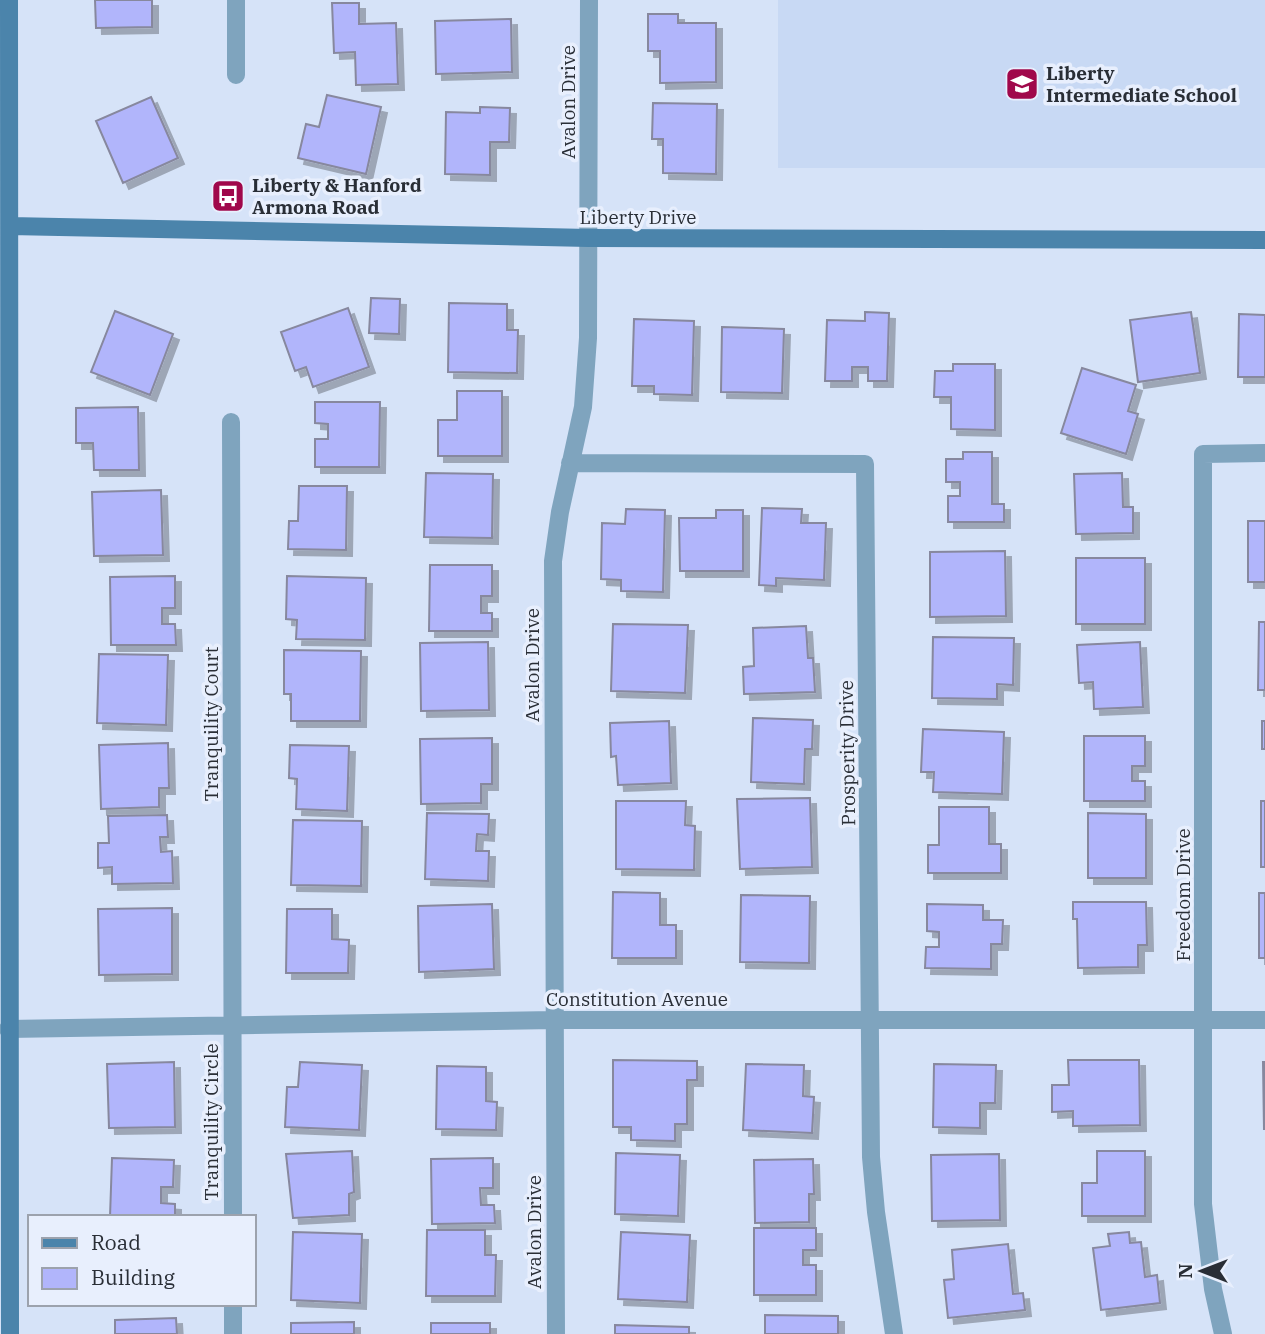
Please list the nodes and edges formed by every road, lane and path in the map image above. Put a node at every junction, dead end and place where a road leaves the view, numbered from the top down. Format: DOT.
graph roads {
  1 [pos="9,0"];
  2 [pos="236,0"];
  3 [pos="589,0"];
  4 [pos="236,75"];
  5 [pos="5,226"];
  6 [pos="589,238"];
  7 [pos="1265,240"];
  8 [pos="232,422"];
  9 [pos="1265,453"];
  10 [pos="570,463"];
  11 [pos="554,1020"];
  12 [pos="871,1020"];
  13 [pos="1205,1020"];
  14 [pos="1265,1020"];
  15 [pos="232,1027"];
  16 [pos="8,1029"];
  17 [pos="233,1215"];
  18 [pos="233,1306"];
  19 [pos="10,1334"];
  20 [pos="233,1334"];
  21 [pos="556,1334"];
  22 [pos="894,1334"];
  23 [pos="1223,1334"];
  1 -- 5 [label="main road"];
  2 -- 4 [label="street"];
  3 -- 6 [label="street, Avalon Drive"];
  5 -- 6 [label="main road, Liberty Drive"];
  5 -- 16 [label="main road"];
  6 -- 7 [label="main road, Liberty Drive"];
  6 -- 10 [label="street, Avalon Drive"];
  8 -- 15 [label="street, Tranquility Court"];
  9 -- 13 [label="street, Freedom Drive"];
  10 -- 11 [label="street, Avalon Drive"];
  10 -- 12 [label="street, Prosperity Drive"];
  11 -- 12 [label="street, Constitution Avenue"];
  11 -- 15 [label="street, Constitution Avenue"];
  11 -- 21 [label="street, Avalon Drive"];
  12 -- 13 [label="street, Constitution Avenue"];
  12 -- 22 [label="street, Prosperity Drive"];
  13 -- 14 [label="street, Constitution Avenue"];
  13 -- 23 [label="street, Freedom Drive"];
  15 -- 16 [label="street, Constitution Avenue"];
  15 -- 17 [label="street, Tranquility Circle"];
  16 -- 19 [label="main road"];
  18 -- 20 [label="street"];
}
